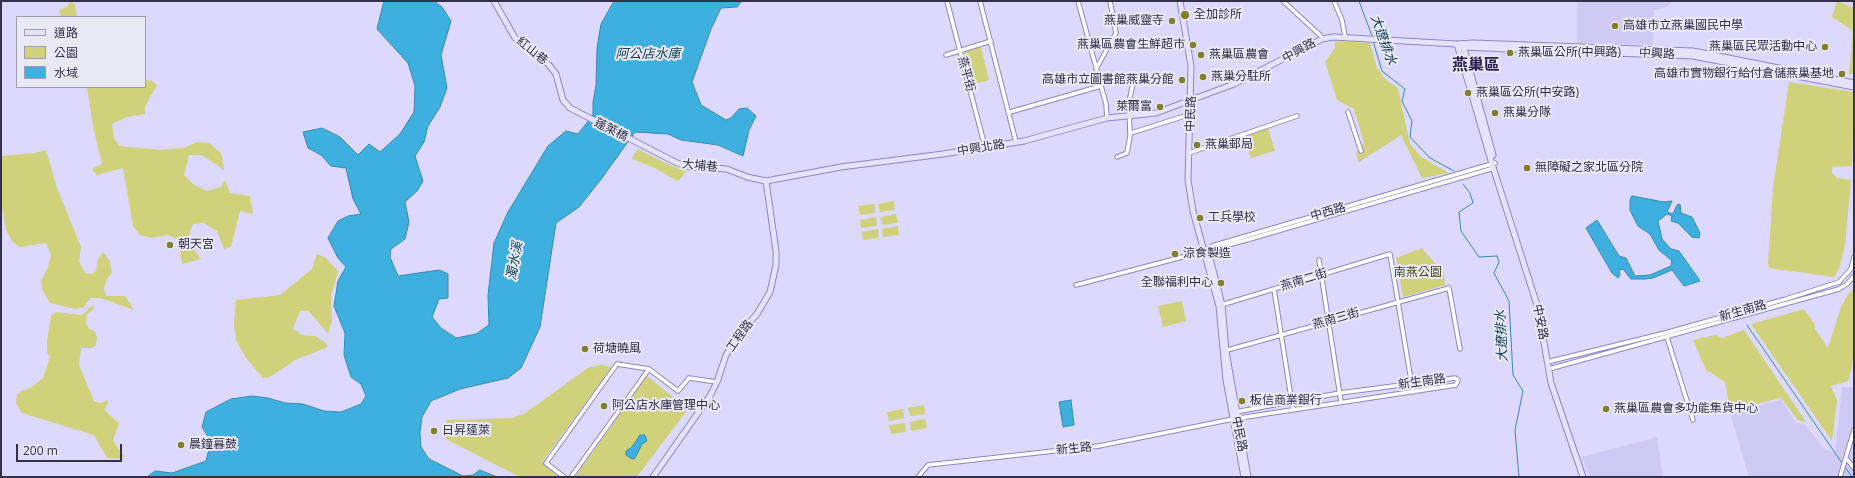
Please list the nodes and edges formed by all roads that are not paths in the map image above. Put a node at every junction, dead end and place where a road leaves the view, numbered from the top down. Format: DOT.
graph roads {
  1 [pos="494,1"];
  2 [pos="947,1"];
  3 [pos="980,1"];
  4 [pos="1078,1"];
  5 [pos="1110,1"];
  6 [pos="1180,1"];
  7 [pos="1283,1"];
  8 [pos="1334,1"];
  9 [pos="1345,36"];
  10 [pos="1322,39"];
  11 [pos="991,41"];
  12 [pos="1461,44"];
  13 [pos="1602,50"];
  14 [pos="960,51"];
  15 [pos="946,54"];
  16 [pos="1096,69"];
  17 [pos="1134,79"];
  18 [pos="1854,83"];
  19 [pos="1101,86"];
  20 [pos="1854,87"];
  21 [pos="1192,100"];
  22 [pos="1010,112"];
  23 [pos="1348,112"];
  24 [pos="1191,114"];
  25 [pos="1130,116"];
  26 [pos="1297,116"];
  27 [pos="585,117"];
  28 [pos="1107,118"];
  29 [pos="1131,133"];
  30 [pos="1016,142"];
  31 [pos="636,144"];
  32 [pos="985,147"];
  33 [pos="1361,151"];
  34 [pos="1189,154"];
  35 [pos="1117,157"];
  36 [pos="1493,165"];
  37 [pos="766,181"];
  38 [pos="1204,250"];
  39 [pos="1854,257"];
  40 [pos="1319,260"];
  41 [pos="1321,275"];
  42 [pos="1854,276"];
  43 [pos="1076,285"];
  44 [pos="1274,289"];
  45 [pos="1398,302"];
  46 [pos="1220,305"];
  47 [pos="1329,321"];
  48 [pos="1280,336"];
  49 [pos="1667,337"];
  50 [pos="1460,349"];
  51 [pos="1224,351"];
  52 [pos="1547,362"];
  53 [pos="649,369"];
  54 [pos="1549,369"];
  55 [pos="717,382"];
  56 [pos="1412,384"];
  57 [pos="1413,392"];
  58 [pos="1340,393"];
  59 [pos="1291,401"];
  60 [pos="1341,402"];
  61 [pos="1293,410"];
  62 [pos="1235,412"];
  63 [pos="1235,419"];
  64 [pos="1693,420"];
  65 [pos="1854,430"];
  66 [pos="1846,458"];
  67 [pos="1854,468"];
  68 [pos="564,477"];
  69 [pos="571,477"];
  70 [pos="653,477"];
  71 [pos="918,477"];
  72 [pos="1244,477"];
  73 [pos="1248,477"];
  74 [pos="1583,477"];
  75 [pos="1840,477"];
  1 -- 27 [label="street, 紅山巷"];
  2 -- 14 [label="street, 燕平街"];
  3 -- 11 [label="street"];
  4 -- 16 [label="street"];
  5 -- 16 [label="street"];
  6 -- 21 [label="street, 中民路"];
  7 -- 10 [label="street"];
  8 -- 9 [label="street"];
  9 -- 10 [label="street, 中興路"];
  9 -- 12 [label="street, 中興路"];
  10 -- 21 [label="street, 中興路"];
  11 -- 14 [label="street"];
  11 -- 22 [label="street"];
  12 -- 13 [label="street, 中興路"];
  12 -- 36 [label="street, 中安路"];
  13 -- 18 [label="street, 中興路"];
  13 -- 20 [label="street, 中興路"];
  14 -- 15 [label="street"];
  14 -- 32 [label="street, 燕平街"];
  16 -- 19 [label="street"];
  17 -- 25 [label="street"];
  19 -- 22 [label="street"];
  19 -- 28 [label="street"];
  21 -- 24 [label="street, 中民路"];
  21 -- 25 [label="street, 中興北路"];
  22 -- 30 [label="street"];
  23 -- 33 [label="street"];
  24 -- 29 [label="street"];
  24 -- 34 [label="street, 中民路"];
  25 -- 28 [label="street, 中興北路"];
  25 -- 29 [label="street"];
  26 -- 34 [label="street"];
  27 -- 31 [label="street, 蓬萊橋"];
  28 -- 30 [label="street, 中興北路"];
  29 -- 35 [label="street"];
  30 -- 32 [label="street, 中興北路"];
  31 -- 37 [label="street, 大埔巷"];
  32 -- 37 [label="street, 中興北路"];
  34 -- 38 [label="street, 中民路"];
  36 -- 38 [label="street, 中西路"];
  36 -- 52 [label="street, 中安路"];
  37 -- 55 [label="street, 工程路"];
  38 -- 43 [label="street, 中西路"];
  38 -- 46 [label="street, 中民路"];
  39 -- 52 [label="street, 新生南路"];
  40 -- 41 [label="street"];
  41 -- 44 [label="street, 燕南二街"];
  41 -- 45 [label="street, 燕南二街"];
  41 -- 47 [label="street"];
  42 -- 49 [label="street, 新生南路"];
  44 -- 46 [label="street, 燕南二街"];
  44 -- 48 [label="street"];
  45 -- 47 [label="street, 燕南三街"];
  45 -- 50 [label="street, 燕南三街"];
  45 -- 56 [label="street"];
  46 -- 51 [label="street, 中民路"];
  47 -- 48 [label="street, 燕南三街"];
  47 -- 58 [label="street"];
  48 -- 51 [label="street, 燕南三街"];
  48 -- 59 [label="street"];
  49 -- 54 [label="street, 新生南路"];
  49 -- 64 [label="street"];
  51 -- 62 [label="street, 中民路"];
  51 -- 63 [label="street, 中民路"];
  52 -- 54 [label="street, 中安路"];
  53 -- 55 [label="street"];
  53 -- 68 [label="street"];
  53 -- 69 [label="street"];
  54 -- 74 [label="street, 中安路"];
  55 -- 70 [label="street, 工程路"];
  56 -- 57 [label="street"];
  56 -- 57 [label="street, 新生南路"];
  56 -- 58 [label="street, 新生南路"];
  57 -- 60 [label="street, 新生南路"];
  58 -- 59 [label="street, 新生南路"];
  58 -- 60 [label="street"];
  59 -- 61 [label="street"];
  59 -- 62 [label="street, 新生南路"];
  60 -- 61 [label="street, 新生南路"];
  61 -- 63 [label="street, 新生南路"];
  62 -- 63 [label="street, 中民路"];
  63 -- 71 [label="street, 新生路"];
  63 -- 72 [label="street, 中民路"];
  63 -- 73 [label="street, 中民路"];
  65 -- 66 [label="street"];
  66 -- 67 [label="street"];
  66 -- 75 [label="street"];
}
